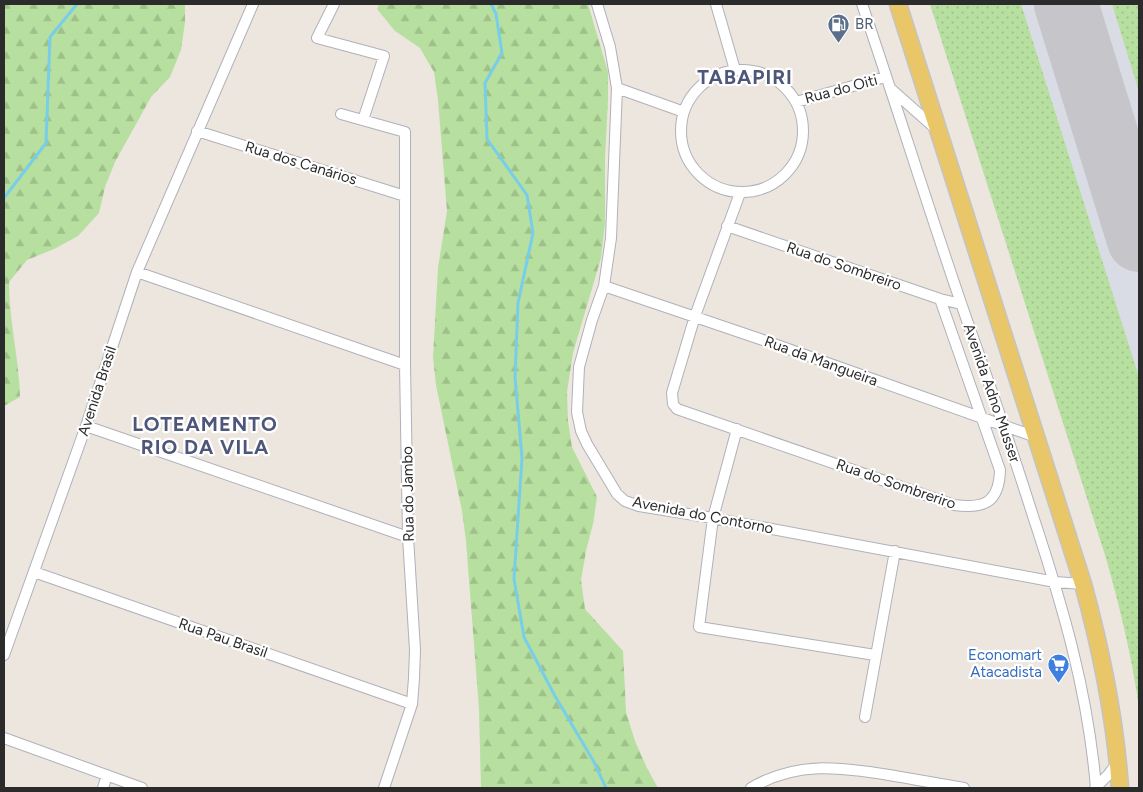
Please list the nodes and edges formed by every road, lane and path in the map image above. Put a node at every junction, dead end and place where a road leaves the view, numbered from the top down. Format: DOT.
graph roads {
  1 [pos="253,4"];
  2 [pos="334,4"];
  3 [pos="597,4"];
  4 [pos="716,4"];
  5 [pos="862,4"];
  6 [pos="898,4"];
  7 [pos="735,70"];
  8 [pos="885,77"];
  9 [pos="617,88"];
  10 [pos="890,89"];
  11 [pos="796,102"];
  12 [pos="684,112"];
  13 [pos="341,114"];
  14 [pos="363,120"];
  15 [pos="938,130"];
  16 [pos="197,131"];
  17 [pos="740,193"];
  18 [pos="405,196"];
  19 [pos="727,226"];
  20 [pos="137,272"];
  21 [pos="604,286"];
  22 [pos="940,299"];
  23 [pos="961,304"];
  24 [pos="695,316"];
  25 [pos="405,366"];
  26 [pos="982,418"];
  27 [pos="86,426"];
  28 [pos="1004,427"];
  29 [pos="737,429"];
  30 [pos="1036,437"];
  31 [pos="713,518"];
  32 [pos="408,537"];
  33 [pos="895,551"];
  34 [pos="34,572"];
  35 [pos="1055,582"];
  36 [pos="1083,584"];
  37 [pos="4,655"];
  38 [pos="875,655"];
  39 [pos="412,704"];
  40 [pos="865,717"];
  41 [pos="4,738"];
  42 [pos="1118,761"];
  43 [pos="107,776"];
  44 [pos="924,785"];
  45 [pos="103,788"];
  46 [pos="142,788"];
  47 [pos="384,788"];
  48 [pos="750,788"];
  49 [pos="964,788"];
  50 [pos="1096,788"];
  51 [pos="1120,788"];
  1 -- 16 [label="street, Avenida Brasil"];
  2 -- 14 [label="street"];
  3 -- 9 [label="street, Avenida do Contorno"];
  4 -- 7 [label="street"];
  5 -- 8 [label="street, Avenida Adno Musser"];
  6 -- 15 [label="main road"];
  7 -- 11 [label="street"];
  7 -- 12 [label="street"];
  8 -- 10 [label="street, Avenida Adno Musser"];
  8 -- 11 [label="street, Rua do Oiti"];
  9 -- 12 [label="street"];
  9 -- 21 [label="street, Avenida do Contorno"];
  10 -- 15 [label="street"];
  10 -- 23 [label="street, Avenida Adno Musser"];
  11 -- 17 [label="street"];
  12 -- 17 [label="street"];
  13 -- 14 [label="street"];
  14 -- 18 [label="street, Rua do Jambo"];
  15 -- 30 [label="main road"];
  16 -- 18 [label="street, Rua dos Canários"];
  16 -- 20 [label="street, Avenida Brasil"];
  17 -- 19 [label="street"];
  18 -- 25 [label="street, Rua do Jambo"];
  19 -- 22 [label="street, Rua do Sombreiro"];
  19 -- 24 [label="street"];
  20 -- 25 [label="street"];
  20 -- 27 [label="street, Avenida Brasil"];
  21 -- 24 [label="street, Rua da Mangueira"];
  21 -- 31 [label="street, Avenida do Contorno"];
  22 -- 23 [label="street, Rua do Sombreiro"];
  22 -- 26 [label="street, Rua do Sombreriro"];
  23 -- 28 [label="street, Avenida Adno Musser"];
  24 -- 26 [label="street, Rua da Mangueira"];
  24 -- 29 [label="street, Rua do Sombreriro"];
  25 -- 32 [label="street, Rua do Jambo"];
  26 -- 28 [label="street, Rua da Mangueira"];
  26 -- 29 [label="street, Rua do Sombreriro"];
  27 -- 32 [label="street"];
  27 -- 34 [label="street, Avenida Brasil"];
  28 -- 30 [label="street, Rua da Mangueira"];
  28 -- 35 [label="street, Avenida Adno Musser"];
  29 -- 31 [label="street"];
  30 -- 36 [label="main road"];
  31 -- 33 [label="street, Avenida do Contorno"];
  31 -- 38 [label="street"];
  32 -- 39 [label="street, Rua do Jambo"];
  33 -- 35 [label="street, Avenida do Contorno"];
  33 -- 38 [label="street"];
  34 -- 37 [label="street, Avenida Brasil"];
  34 -- 39 [label="street, Rua Pau Brasil"];
  35 -- 36 [label="street, Avenida do Contorno"];
  35 -- 50 [label="street, Avenida Adno Musser"];
  36 -- 42 [label="main road"];
  38 -- 40 [label="street"];
  39 -- 47 [label="street, Rua do Jambo"];
  41 -- 43 [label="street"];
  42 -- 50 [label="street"];
  42 -- 51 [label="main road"];
  43 -- 45 [label="street"];
  43 -- 46 [label="street"];
  44 -- 48 [label="street"];
  44 -- 49 [label="street"];
}
